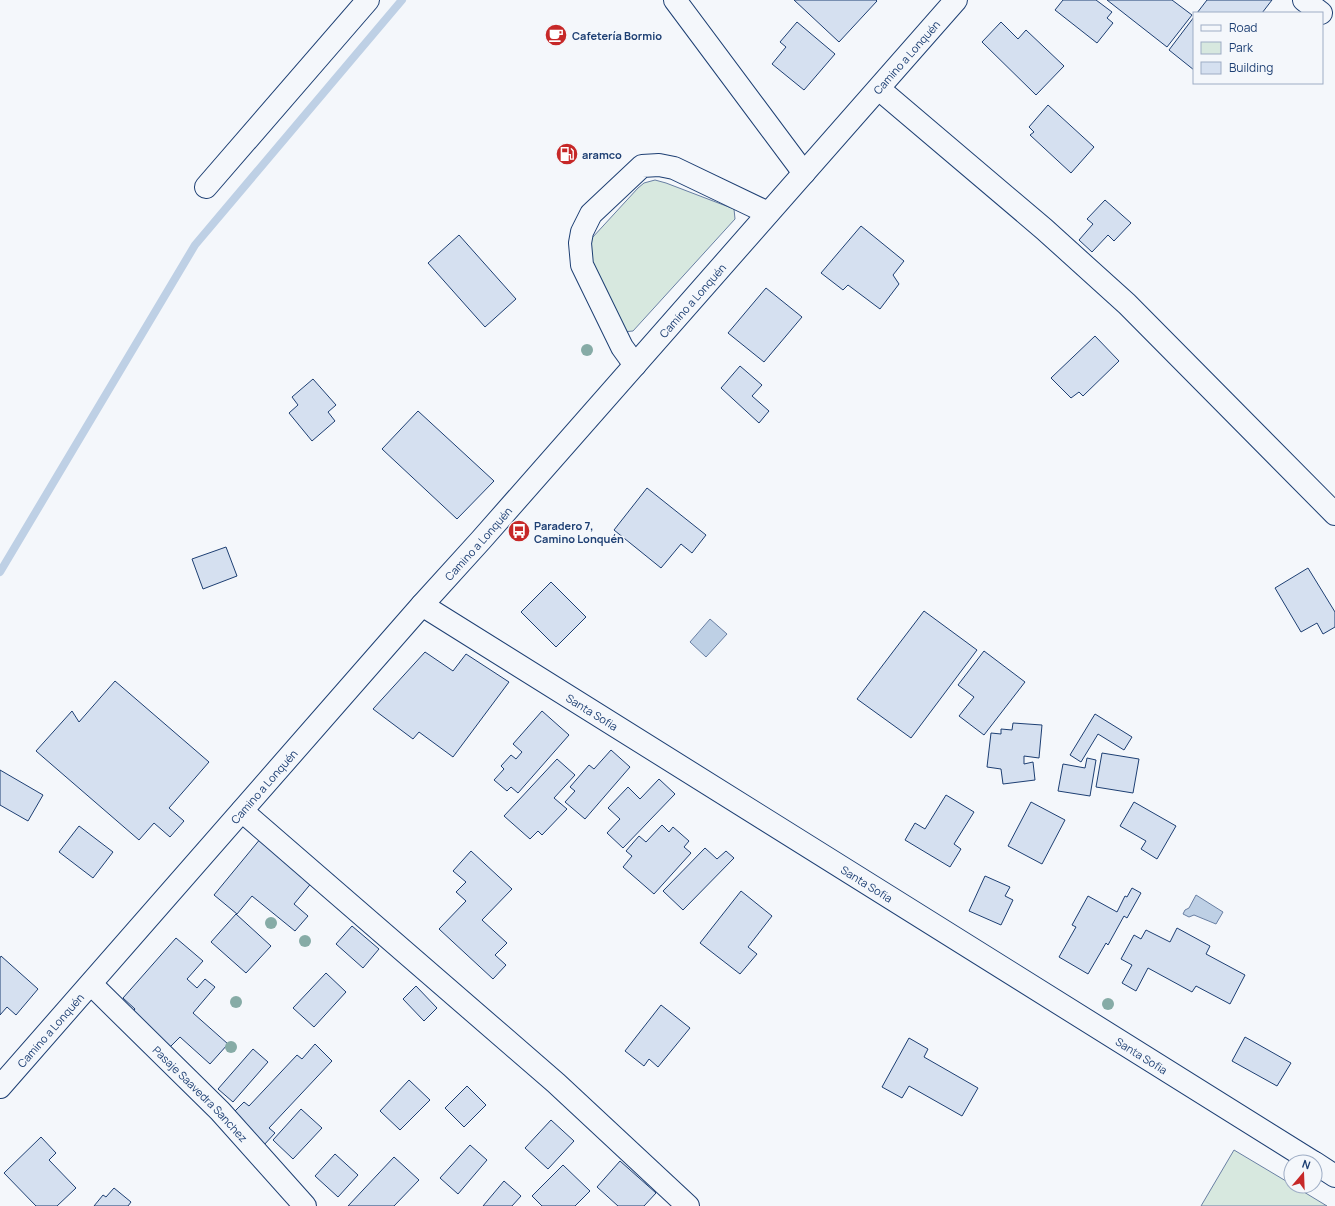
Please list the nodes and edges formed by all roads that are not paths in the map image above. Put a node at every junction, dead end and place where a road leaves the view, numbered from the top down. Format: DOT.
graph roads {
  1 [pos="368,0"];
  2 [pos="675,0"];
  3 [pos="956,0"];
  4 [pos="1304,0"];
  5 [pos="1321,12"];
  6 [pos="1323,14"];
  7 [pos="1335,24"];
  8 [pos="879,89"];
  9 [pos="804,173"];
  10 [pos="206,187"];
  11 [pos="768,213"];
  12 [pos="635,364"];
  13 [pos="1335,514"];
  14 [pos="422,605"];
  15 [pos="242,811"];
  16 [pos="91,984"];
  17 [pos="0,1087"];
  18 [pos="1300,1154"];
  19 [pos="1323,1169"];
  20 [pos="1335,1176"];
  21 [pos="305,1206"];
  22 [pos="688,1206"];
  1 -- 10 [label="street"];
  2 -- 9 [label="street"];
  3 -- 8 [label="street, Camino a Lonquén"];
  4 -- 5 [label="street"];
  6 -- 7 [label="street"];
  8 -- 9 [label="street, Camino a Lonquén"];
  8 -- 13 [label="street"];
  9 -- 11 [label="street, Camino a Lonquén"];
  11 -- 12 [label="street, Camino a Lonquén"];
  11 -- 12 [label="street"];
  12 -- 14 [label="street, Camino a Lonquén"];
  14 -- 15 [label="street, Camino a Lonquén"];
  14 -- 18 [label="street, Santa Sofia"];
  15 -- 16 [label="street, Camino a Lonquén"];
  15 -- 22 [label="street"];
  16 -- 17 [label="street, Camino a Lonquén"];
  16 -- 21 [label="street, Pasaje Saavedra Sanchez"];
  19 -- 20 [label="street, Santa Sofia"];
}
